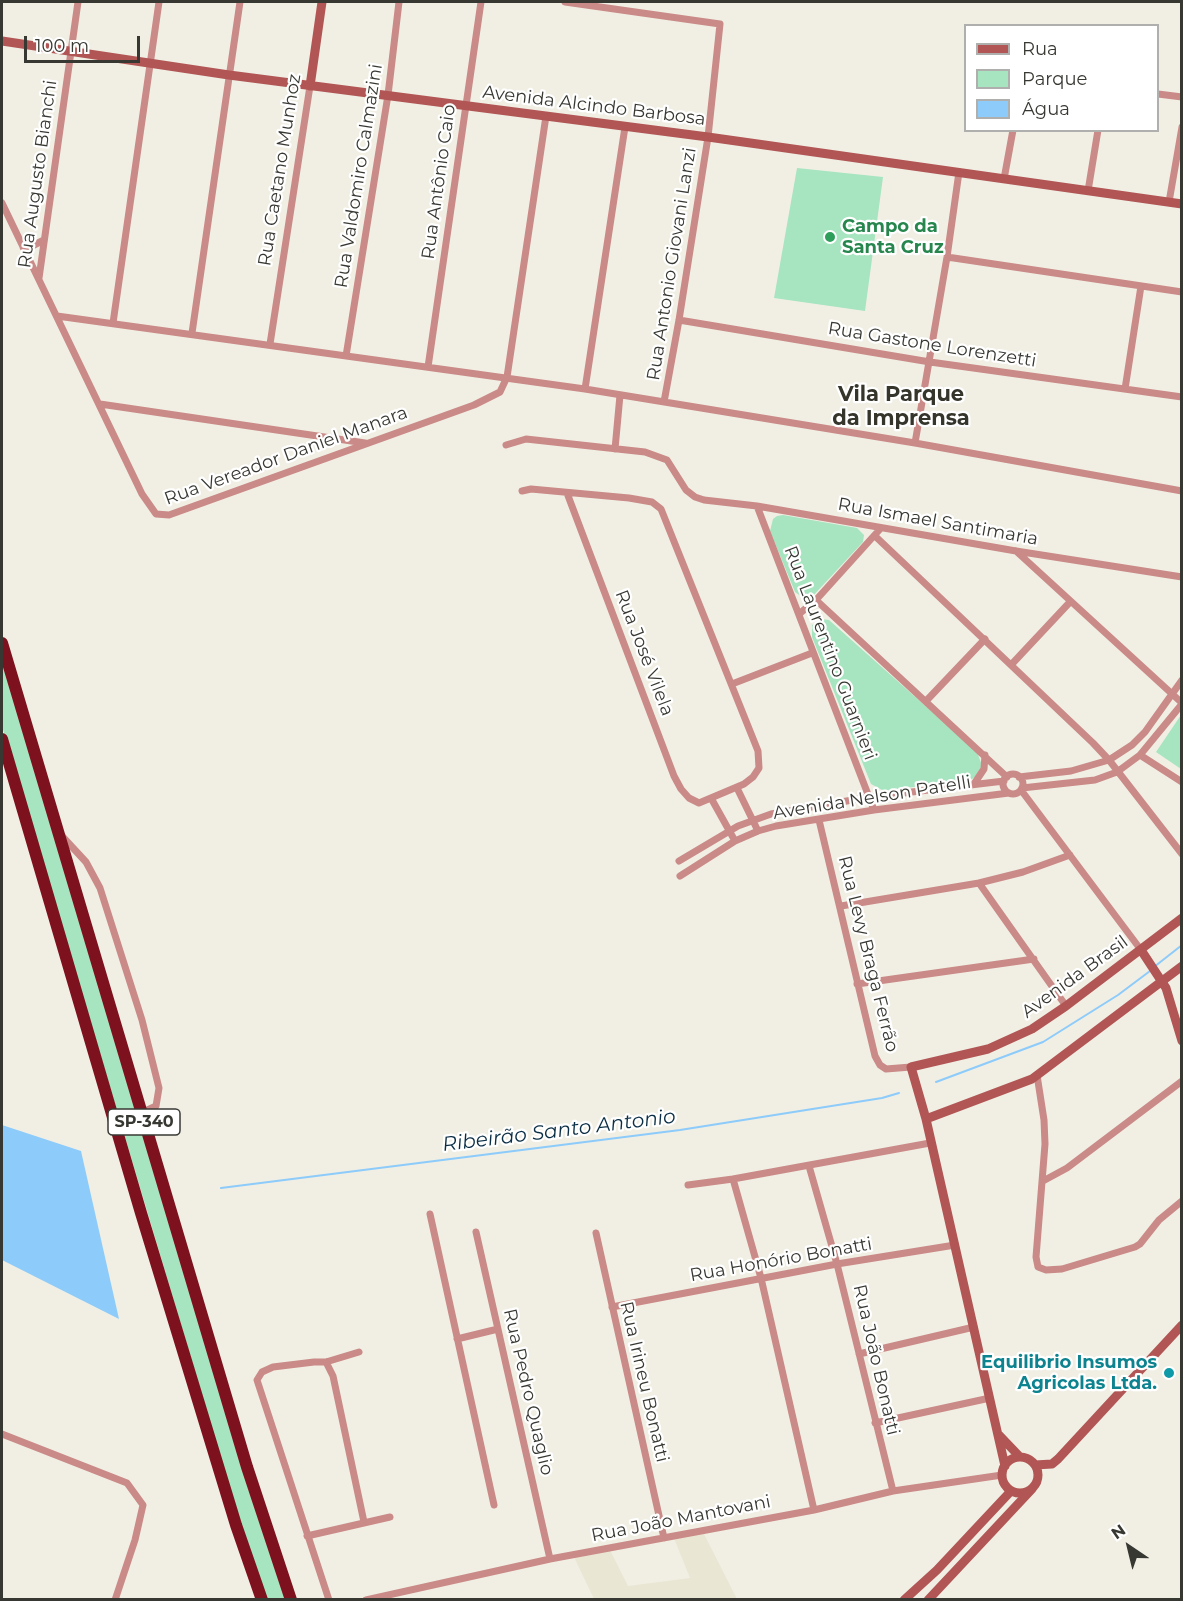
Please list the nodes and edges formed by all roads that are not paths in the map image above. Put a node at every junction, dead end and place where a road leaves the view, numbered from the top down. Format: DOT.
graph roads {
  1 [pos="78,2"];
  2 [pos="159,2"];
  3 [pos="240,2"];
  4 [pos="322,2"];
  5 [pos="399,2"];
  6 [pos="481,2"];
  7 [pos="565,2"];
  8 [pos="2,42"];
  9 [pos="70,52"];
  10 [pos="150,64"];
  11 [pos="229,75"];
  12 [pos="309,86"];
  13 [pos="1159,94"];
  14 [pos="388,95"];
  15 [pos="1182,97"];
  16 [pos="466,106"];
  17 [pos="546,116"];
  18 [pos="625,127"];
  19 [pos="1182,127"];
  20 [pos="1013,132"];
  21 [pos="1098,132"];
  22 [pos="708,137"];
  23 [pos="959,172"];
  24 [pos="1004,179"];
  25 [pos="1088,191"];
  26 [pos="2,202"];
  27 [pos="1169,202"];
  28 [pos="1182,204"];
  29 [pos="44,240"];
  30 [pos="23,247"];
  31 [pos="947,257"];
  32 [pos="39,279"];
  33 [pos="1141,286"];
  34 [pos="1182,292"];
  35 [pos="57,316"];
  36 [pos="679,320"];
  37 [pos="113,323"];
  38 [pos="192,333"];
  39 [pos="270,344"];
  40 [pos="346,356"];
  41 [pos="930,362"];
  42 [pos="428,367"];
  43 [pos="507,377"];
  44 [pos="585,389"];
  45 [pos="1125,389"];
  46 [pos="620,395"];
  47 [pos="1182,396"];
  48 [pos="664,402"];
  49 [pos="100,404"];
  50 [pos="365,443"];
  51 [pos="915,443"];
  52 [pos="506,445"];
  53 [pos="615,449"];
  54 [pos="522,491"];
  55 [pos="1182,491"];
  56 [pos="567,493"];
  57 [pos="757,506"];
  58 [pos="881,528"];
  59 [pos="875,536"];
  60 [pos="1016,551"];
  61 [pos="1182,577"];
  62 [pos="816,600"];
  63 [pos="1070,602"];
  64 [pos="799,614"];
  65 [pos="985,639"];
  66 [pos="2,643"];
  67 [pos="812,653"];
  68 [pos="1011,665"];
  69 [pos="1182,680"];
  70 [pos="732,684"];
  71 [pos="1172,694"];
  72 [pos="927,700"];
  73 [pos="1182,703"];
  74 [pos="2,740"];
  75 [pos="986,755"];
  76 [pos="1140,755"];
  77 [pos="1109,760"];
  78 [pos="1117,772"];
  79 [pos="1019,777"];
  80 [pos="1006,779"];
  81 [pos="1182,782"];
  82 [pos="974,784"];
  83 [pos="737,788"];
  84 [pos="1022,789"];
  85 [pos="1009,793"];
  86 [pos="870,797"];
  87 [pos="711,798"];
  88 [pos="874,810"];
  89 [pos="751,820"];
  90 [pos="819,820"];
  91 [pos="57,831"];
  92 [pos="728,831"];
  93 [pos="758,831"];
  94 [pos="735,842"];
  95 [pos="1182,854"];
  96 [pos="1070,855"];
  97 [pos="679,861"];
  98 [pos="680,876"];
  99 [pos="980,883"];
  100 [pos="841,906"];
  101 [pos="1182,918"];
  102 [pos="1142,951"];
  103 [pos="1034,959"];
  104 [pos="1182,966"];
  105 [pos="1160,978"];
  106 [pos="857,984"];
  107 [pos="1066,1006"];
  108 [pos="1182,1041"];
  109 [pos="910,1067"];
  110 [pos="1037,1075"];
  111 [pos="1182,1081"];
  112 [pos="141,1113"];
  113 [pos="926,1119"];
  114 [pos="930,1143"];
  115 [pos="809,1166"];
  116 [pos="733,1179"];
  117 [pos="1043,1181"];
  118 [pos="688,1185"];
  119 [pos="1182,1201"];
  120 [pos="430,1214"];
  121 [pos="476,1232"];
  122 [pos="596,1233"];
  123 [pos="955,1245"];
  124 [pos="837,1264"];
  125 [pos="761,1278"];
  126 [pos="612,1307"];
  127 [pos="1182,1325"];
  128 [pos="975,1327"];
  129 [pos="498,1329"];
  130 [pos="457,1339"];
  131 [pos="359,1352"];
  132 [pos="859,1354"];
  133 [pos="326,1362"];
  134 [pos="990,1398"];
  135 [pos="875,1424"];
  136 [pos="997,1433"];
  137 [pos="2,1434"];
  138 [pos="1020,1457"];
  139 [pos="1035,1465"];
  140 [pos="1004,1471"];
  141 [pos="1032,1489"];
  142 [pos="893,1491"];
  143 [pos="1011,1491"];
  144 [pos="494,1505"];
  145 [pos="814,1510"];
  146 [pos="390,1517"];
  147 [pos="364,1522"];
  148 [pos="974,1531"];
  149 [pos="308,1536"];
  150 [pos="664,1538"];
  151 [pos="984,1540"];
  152 [pos="272,1544"];
  153 [pos="550,1559"];
  154 [pos="115,1599"];
  155 [pos="262,1599"];
  156 [pos="291,1599"];
  157 [pos="302,1599"];
  158 [pos="329,1599"];
  159 [pos="366,1599"];
  160 [pos="904,1599"];
  161 [pos="928,1599"];
  1 -- 9 [label="street, Rua Augusto Bianchi"];
  2 -- 10 [label="street"];
  3 -- 11 [label="street"];
  4 -- 12 [label="street, Rua Caetano Munhoz"];
  5 -- 14 [label="street, Rua Valdomiro Calmazini"];
  6 -- 16 [label="street, Rua Antônio Caio"];
  7 -- 22 [label="street, Rua Antonio Giovani Lanzi"];
  8 -- 9 [label="street, Avenida Alcindo Barbosa"];
  9 -- 10 [label="street, Avenida Alcindo Barbosa"];
  9 -- 29 [label="street, Rua Augusto Bianchi"];
  10 -- 11 [label="street, Avenida Alcindo Barbosa"];
  10 -- 37 [label="street"];
  11 -- 12 [label="street, Avenida Alcindo Barbosa"];
  11 -- 38 [label="street"];
  12 -- 14 [label="street, Avenida Alcindo Barbosa"];
  12 -- 39 [label="street, Rua Caetano Munhoz"];
  13 -- 15 [label="street"];
  14 -- 16 [label="street, Avenida Alcindo Barbosa"];
  14 -- 40 [label="street, Rua Valdomiro Calmazini"];
  16 -- 17 [label="street, Avenida Alcindo Barbosa"];
  16 -- 42 [label="street, Rua Antônio Caio"];
  17 -- 18 [label="street, Avenida Alcindo Barbosa"];
  17 -- 43 [label="street"];
  18 -- 22 [label="street, Avenida Alcindo Barbosa"];
  18 -- 44 [label="street"];
  19 -- 27 [label="street"];
  20 -- 24 [label="street"];
  21 -- 25 [label="street"];
  22 -- 23 [label="street, Avenida Alcindo Barbosa"];
  22 -- 36 [label="street, Rua Antonio Giovani Lanzi"];
  23 -- 24 [label="street, Avenida Alcindo Barbosa"];
  23 -- 31 [label="street"];
  24 -- 25 [label="street, Avenida Alcindo Barbosa"];
  25 -- 27 [label="street, Avenida Alcindo Barbosa"];
  26 -- 30 [label="street, Rua Vereador Daniel Manara"];
  27 -- 28 [label="street, Avenida Alcindo Barbosa"];
  29 -- 30 [label="street"];
  29 -- 32 [label="street, Rua Augusto Bianchi"];
  30 -- 32 [label="street, Rua Vereador Daniel Manara"];
  31 -- 33 [label="street"];
  31 -- 41 [label="street"];
  32 -- 35 [label="street, Rua Vereador Daniel Manara"];
  33 -- 34 [label="street"];
  33 -- 45 [label="street"];
  35 -- 37 [label="street"];
  35 -- 49 [label="street, Rua Vereador Daniel Manara"];
  36 -- 41 [label="street, Rua Gastone Lorenzetti"];
  36 -- 48 [label="street, Rua Antonio Giovani Lanzi"];
  37 -- 38 [label="street"];
  38 -- 39 [label="street"];
  39 -- 40 [label="street"];
  40 -- 42 [label="street"];
  41 -- 45 [label="street, Rua Gastone Lorenzetti"];
  41 -- 51 [label="street"];
  42 -- 43 [label="street"];
  43 -- 44 [label="street"];
  43 -- 50 [label="street, Rua Vereador Daniel Manara"];
  44 -- 46 [label="street"];
  45 -- 47 [label="street, Rua Gastone Lorenzetti"];
  46 -- 48 [label="street"];
  46 -- 53 [label="street"];
  48 -- 51 [label="street"];
  49 -- 50 [label="street"];
  49 -- 50 [label="street, Rua Vereador Daniel Manara"];
  51 -- 55 [label="street"];
  52 -- 53 [label="street"];
  53 -- 57 [label="street, Rua Ismael Santimaria"];
  54 -- 56 [label="street"];
  56 -- 70 [label="street"];
  56 -- 87 [label="street, Rua José Vilela"];
  57 -- 58 [label="street, Rua Ismael Santimaria"];
  57 -- 64 [label="street, Rua Laurentino Guarnieri"];
  58 -- 59 [label="street"];
  58 -- 60 [label="street, Rua Ismael Santimaria"];
  59 -- 62 [label="street"];
  59 -- 65 [label="street"];
  60 -- 61 [label="street, Rua Ismael Santimaria"];
  60 -- 63 [label="street"];
  62 -- 64 [label="street"];
  62 -- 72 [label="street"];
  63 -- 68 [label="street"];
  63 -- 71 [label="street"];
  64 -- 67 [label="street, Rua Laurentino Guarnieri"];
  65 -- 68 [label="street"];
  65 -- 72 [label="street"];
  66 -- 91 [label="highway, SP-340"];
  67 -- 70 [label="street"];
  67 -- 86 [label="street, Rua Laurentino Guarnieri"];
  68 -- 77 [label="street"];
  69 -- 71 [label="street"];
  70 -- 83 [label="street"];
  71 -- 73 [label="street"];
  71 -- 77 [label="street"];
  72 -- 75 [label="street"];
  73 -- 76 [label="street"];
  74 -- 155 [label="highway, SP-340"];
  75 -- 80 [label="street"];
  75 -- 82 [label="street"];
  76 -- 78 [label="street"];
  76 -- 81 [label="street"];
  77 -- 78 [label="street"];
  77 -- 79 [label="street"];
  78 -- 84 [label="street"];
  78 -- 95 [label="street"];
  79 -- 80 [label="street"];
  79 -- 84 [label="street"];
  80 -- 82 [label="street, Avenida Nelson Patelli"];
  80 -- 85 [label="street"];
  82 -- 86 [label="street, Avenida Nelson Patelli"];
  83 -- 87 [label="street"];
  83 -- 89 [label="street"];
  84 -- 85 [label="street"];
  84 -- 96 [label="street"];
  85 -- 88 [label="street, Avenida Nelson Patelli"];
  86 -- 88 [label="street, Rua Laurentino Guarnieri"];
  86 -- 89 [label="street, Avenida Nelson Patelli"];
  87 -- 92 [label="street"];
  88 -- 90 [label="street, Avenida Nelson Patelli"];
  89 -- 92 [label="street, Avenida Nelson Patelli"];
  89 -- 93 [label="street"];
  90 -- 93 [label="street, Avenida Nelson Patelli"];
  90 -- 100 [label="street, Rua Levy Braga Ferrão"];
  91 -- 112 [label="highway, SP-340"];
  91 -- 112 [label="street"];
  92 -- 94 [label="street"];
  92 -- 97 [label="street, Avenida Nelson Patelli"];
  93 -- 94 [label="street, Avenida Nelson Patelli"];
  94 -- 98 [label="street, Avenida Nelson Patelli"];
  96 -- 99 [label="street"];
  96 -- 102 [label="street"];
  99 -- 100 [label="street"];
  99 -- 103 [label="street"];
  100 -- 106 [label="street, Rua Levy Braga Ferrão"];
  101 -- 102 [label="street, Avenida Brasil"];
  102 -- 105 [label="street"];
  102 -- 107 [label="street, Avenida Brasil"];
  103 -- 106 [label="street"];
  103 -- 107 [label="street"];
  104 -- 105 [label="street"];
  105 -- 108 [label="street"];
  105 -- 110 [label="street"];
  106 -- 109 [label="street, Rua Levy Braga Ferrão"];
  107 -- 109 [label="street, Avenida Brasil"];
  109 -- 113 [label="street"];
  110 -- 113 [label="street"];
  110 -- 117 [label="street"];
  111 -- 117 [label="street"];
  112 -- 152 [label="highway, SP-340"];
  113 -- 114 [label="street"];
  114 -- 115 [label="street"];
  114 -- 123 [label="street"];
  115 -- 116 [label="street"];
  115 -- 124 [label="street, Rua João Bonatti"];
  116 -- 118 [label="street"];
  116 -- 125 [label="street"];
  117 -- 119 [label="street"];
  120 -- 130 [label="street"];
  121 -- 129 [label="street, Rua Pedro Quaglio"];
  122 -- 126 [label="street, Rua Irineu Bonatti"];
  123 -- 124 [label="street, Rua Honório Bonatti"];
  123 -- 128 [label="street"];
  124 -- 125 [label="street, Rua Honório Bonatti"];
  124 -- 132 [label="street, Rua João Bonatti"];
  125 -- 126 [label="street, Rua Honório Bonatti"];
  125 -- 145 [label="street"];
  126 -- 150 [label="street, Rua Irineu Bonatti"];
  127 -- 139 [label="street"];
  128 -- 132 [label="street"];
  128 -- 134 [label="street"];
  129 -- 130 [label="street"];
  129 -- 153 [label="street, Rua Pedro Quaglio"];
  130 -- 144 [label="street"];
  131 -- 133 [label="street"];
  132 -- 135 [label="street, Rua João Bonatti"];
  133 -- 147 [label="street"];
  133 -- 149 [label="street"];
  134 -- 135 [label="street"];
  134 -- 136 [label="street"];
  135 -- 142 [label="street, Rua João Bonatti"];
  136 -- 138 [label="street"];
  136 -- 140 [label="street"];
  137 -- 154 [label="street"];
  138 -- 139 [label="street"];
  138 -- 140 [label="street"];
  139 -- 141 [label="street"];
  140 -- 142 [label="street, Rua João Mantovani"];
  140 -- 143 [label="street"];
  141 -- 143 [label="street"];
  141 -- 151 [label="street"];
  142 -- 145 [label="street, Rua João Mantovani"];
  143 -- 148 [label="street"];
  145 -- 150 [label="street, Rua João Mantovani"];
  146 -- 147 [label="street"];
  147 -- 149 [label="street"];
  148 -- 151 [label="street"];
  148 -- 160 [label="street"];
  149 -- 158 [label="street"];
  150 -- 153 [label="street, Rua João Mantovani"];
  151 -- 161 [label="street"];
  152 -- 156 [label="highway, SP-340"];
  152 -- 157 [label="highway"];
  153 -- 159 [label="street, Rua João Mantovani"];
}
